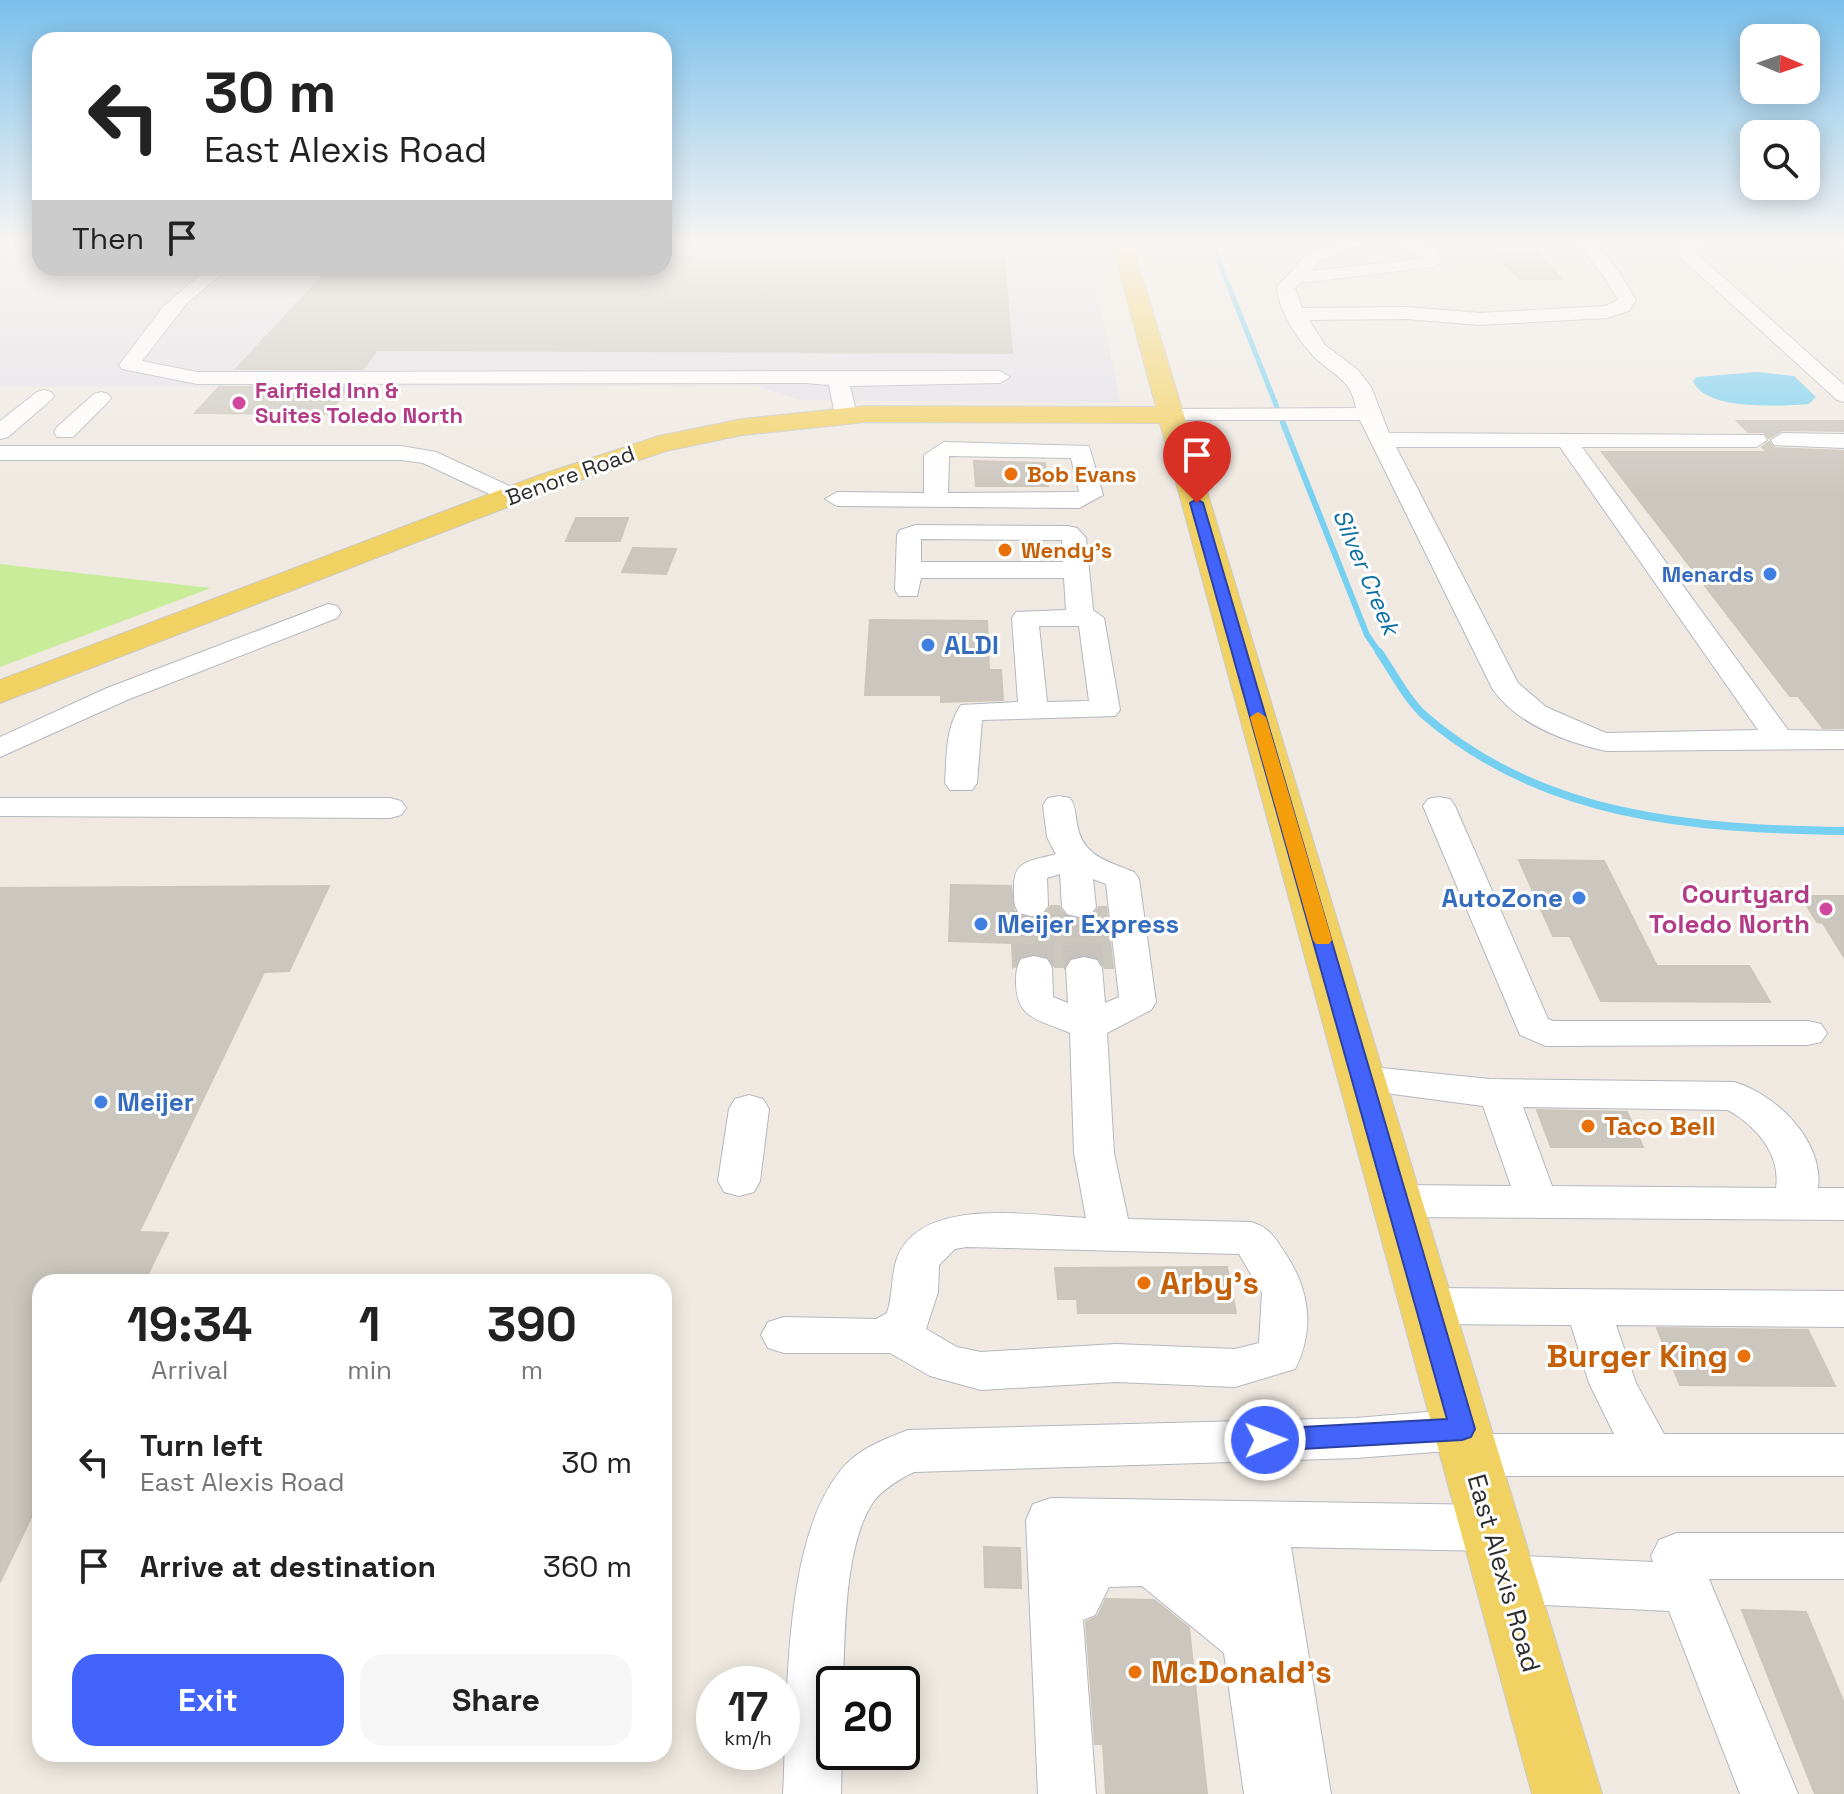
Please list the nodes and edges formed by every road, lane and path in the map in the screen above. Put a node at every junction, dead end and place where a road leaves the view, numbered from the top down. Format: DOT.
graph roads {
  1 [pos="155,328"];
  2 [pos="1146,328"];
  3 [pos="1303,328"];
  4 [pos="1769,328"];
  5 [pos="1000,377"];
  6 [pos="838,380"];
  7 [pos="44,396"];
  8 [pos="1844,396"];
  9 [pos="101,398"];
  10 [pos="1368,414"];
  11 [pos="846,415"];
  12 [pos="1171,415"];
  13 [pos="0,432"];
  14 [pos="65,432"];
  15 [pos="1381,440"];
  16 [pos="1756,440"];
  17 [pos="1782,440"];
  18 [pos="1567,441"];
  19 [pos="1844,441"];
  20 [pos="12,453"];
  21 [pos="215,453"];
  22 [pos="0,463"];
  23 [pos="512,496"];
  24 [pos="837,499"];
  25 [pos="936,499"];
  26 [pos="1077,570"];
  27 [pos="328,612"];
  28 [pos="1080,618"];
  29 [pos="0,692"];
  30 [pos="1033,711"];
  31 [pos="1779,739"];
  32 [pos="1844,740"];
  33 [pos="0,748"];
  34 [pos="961,783"];
  35 [pos="1059,805"];
  36 [pos="1439,806"];
  37 [pos="0,807"];
  38 [pos="390,808"];
  39 [pos="1075,859"];
  40 [pos="1031,906"];
  41 [pos="1079,907"];
  42 [pos="1034,967"];
  43 [pos="1084,968"];
  44 [pos="1088,1027"];
  45 [pos="1808,1033"];
  46 [pos="1362,1079"];
  47 [pos="1498,1093"];
  48 [pos="749,1109"];
  49 [pos="739,1181"];
  50 [pos="1397,1201"];
  51 [pos="1537,1202"];
  52 [pos="1793,1204"];
  53 [pos="1844,1204"];
  54 [pos="1110,1233"];
  55 [pos="1427,1306"];
  56 [pos="1589,1307"];
  57 [pos="1844,1309"];
  58 [pos="892,1331"];
  59 [pos="784,1335"];
  60 [pos="1466,1442"];
  61 [pos="1668,1453"];
  62 [pos="1844,1455"];
  63 [pos="1262,1522"];
  64 [pos="1498,1554"];
  65 [pos="1844,1556"];
  66 [pos="1686,1588"];
  67 [pos="1077,1598"];
  68 [pos="812,1794"];
  69 [pos="1067,1794"];
  70 [pos="1273,1794"];
  71 [pos="1302,1794"];
  72 [pos="1567,1794"];
  73 [pos="1769,1794"];
  1 -- 6 [label="street"];
  2 -- 12 [label="main road, East Alexis Road"];
  3 -- 10 [label="street"];
  4 -- 8 [label="street"];
  5 -- 6 [label="street"];
  6 -- 11 [label="street"];
  7 -- 13 [label="street"];
  9 -- 14 [label="street"];
  10 -- 12 [label="street"];
  10 -- 15 [label="street"];
  11 -- 12 [label="main road, Benore Road"];
  11 -- 23 [label="main road, Benore Road"];
  12 -- 46 [label="main road, East Alexis Road"];
  13 -- 14 [label="street"];
  14 -- 21 [label="street"];
  15 -- 18 [label="street"];
  15 -- 31 [label="street"];
  16 -- 18 [label="street"];
  17 -- 19 [label="street"];
  18 -- 31 [label="street"];
  20 -- 21 [label="street"];
  20 -- 22 [label="street"];
  21 -- 23 [label="street"];
  23 -- 29 [label="main road, Benore Road"];
  24 -- 25 [label="street"];
  25 -- 25 [label="street"];
  26 -- 26 [label="street"];
  26 -- 28 [label="street"];
  27 -- 33 [label="street"];
  28 -- 30 [label="street"];
  28 -- 30 [label="street"];
  30 -- 34 [label="street"];
  31 -- 32 [label="street"];
  35 -- 39 [label="street"];
  36 -- 45 [label="street"];
  37 -- 38 [label="street"];
  39 -- 40 [label="street"];
  39 -- 41 [label="street"];
  39 -- 44 [label="street"];
  42 -- 44 [label="street"];
  43 -- 44 [label="street"];
  44 -- 54 [label="street"];
  46 -- 47 [label="street"];
  46 -- 50 [label="main road, East Alexis Road"];
  47 -- 51 [label="street"];
  47 -- 52 [label="street"];
  48 -- 49 [label="street"];
  50 -- 51 [label="street"];
  50 -- 55 [label="main road, East Alexis Road"];
  51 -- 52 [label="street"];
  52 -- 53 [label="street"];
  54 -- 58 [label="street"];
  54 -- 58 [label="street"];
  55 -- 56 [label="street"];
  55 -- 60 [label="main road, East Alexis Road"];
  56 -- 57 [label="street"];
  56 -- 61 [label="street"];
  58 -- 59 [label="street"];
  60 -- 61 [label="street"];
  60 -- 64 [label="main road, East Alexis Road"];
  60 -- 68 [label="street"];
  61 -- 62 [label="street"];
  63 -- 64 [label="street"];
  63 -- 69 [label="street"];
  63 -- 71 [label="street"];
  64 -- 66 [label="street"];
  64 -- 72 [label="main road, East Alexis Road"];
  65 -- 66 [label="street"];
  66 -- 73 [label="street"];
  67 -- 70 [label="street"];
}
